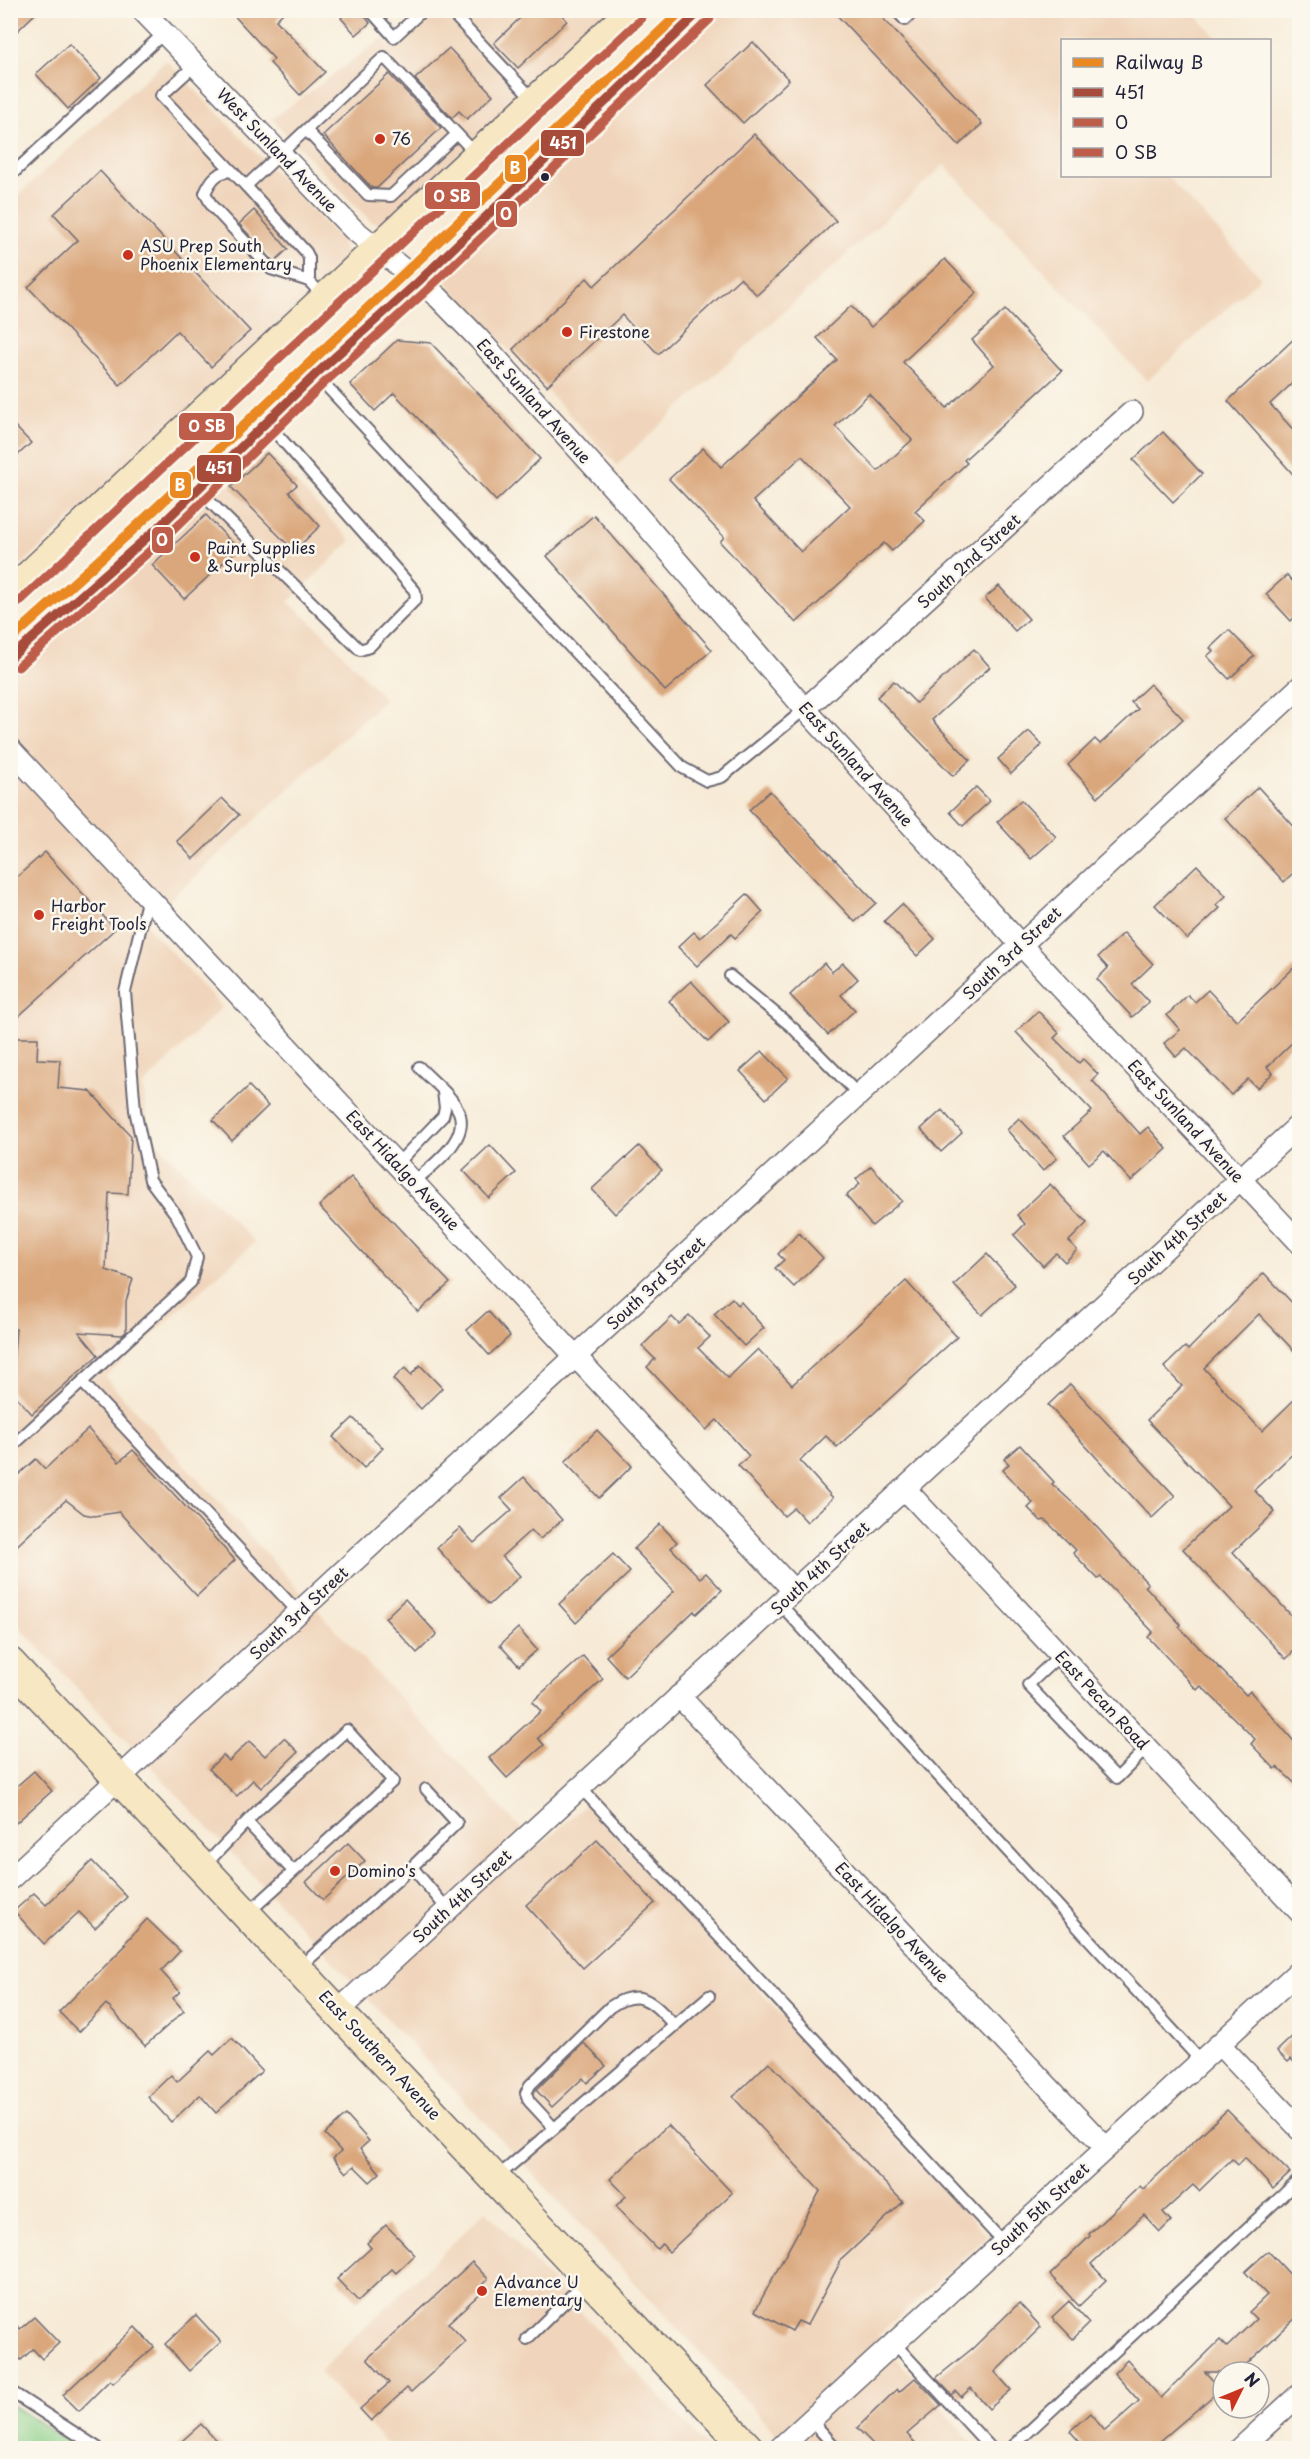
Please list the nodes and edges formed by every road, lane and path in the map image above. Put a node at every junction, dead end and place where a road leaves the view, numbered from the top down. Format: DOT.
graph roads {
  1 [pos="142,10"];
  2 [pos="370,10"];
  3 [pos="423,10"];
  4 [pos="633,10"];
  5 [pos="702,10"];
  6 [pos="896,10"];
  7 [pos="915,10"];
  8 [pos="451,12"];
  9 [pos="164,33"];
  10 [pos="195,65"];
  11 [pos="536,101"];
  12 [pos="306,130"];
  13 [pos="457,134"];
  14 [pos="281,154"];
  15 [pos="477,156"];
  16 [pos="232,171"];
  17 [pos="10,176"];
  18 [pos="246,186"];
  19 [pos="378,248"];
  20 [pos="418,282"];
  21 [pos="317,290"];
  22 [pos="316,374"];
  23 [pos="1132,412"];
  24 [pos="268,423"];
  25 [pos="196,488"];
  26 [pos="12,590"];
  27 [pos="10,658"];
  28 [pos="1299,687"];
  29 [pos="805,709"];
  30 [pos="10,749"];
  31 [pos="148,897"];
  32 [pos="1021,945"];
  33 [pos="730,976"];
  34 [pos="419,1067"];
  35 [pos="443,1092"];
  36 [pos="859,1095"];
  37 [pos="1299,1124"];
  38 [pos="397,1164"];
  39 [pos="1240,1179"];
  40 [pos="414,1182"];
  41 [pos="1299,1244"];
  42 [pos="577,1356"];
  43 [pos="82,1382"];
  44 [pos="10,1448"];
  45 [pos="905,1489"];
  46 [pos="787,1597"];
  47 [pos="299,1612"];
  48 [pos="1060,1655"];
  49 [pos="13,1671"];
  50 [pos="679,1696"];
  51 [pos="1147,1748"];
  52 [pos="120,1779"];
  53 [pos="580,1787"];
  54 [pos="426,1789"];
  55 [pos="248,1823"];
  56 [pos="203,1867"];
  57 [pos="412,1867"];
  58 [pos="293,1871"];
  59 [pos="10,1879"];
  60 [pos="448,1910"];
  61 [pos="1299,1912"];
  62 [pos="247,1913"];
  63 [pos="299,1968"];
  64 [pos="1299,1970"];
  65 [pos="709,1996"];
  66 [pos="339,2010"];
  67 [pos="675,2026"];
  68 [pos="1220,2045"];
  69 [pos="1202,2062"];
  70 [pos="554,2128"];
  71 [pos="1299,2129"];
  72 [pos="1106,2148"];
  73 [pos="495,2178"];
  74 [pos="1299,2179"];
  75 [pos="1004,2243"];
  76 [pos="588,2278"];
  77 [pos="527,2339"];
  78 [pos="895,2344"];
  79 [pos="10,2391"];
  80 [pos="1299,2394"];
  81 [pos="811,2420"];
  82 [pos="10,2442"];
  83 [pos="24,2448"];
  84 [pos="98,2448"];
  85 [pos="748,2448"];
  86 [pos="780,2448"];
  87 [pos="836,2448"];
  88 [pos="991,2448"];
  89 [pos="1011,2448"];
  90 [pos="1241,2448"];
  1 -- 9 [label="street, West Sunland Avenue"];
  2 -- 3 [label="lane"];
  4 -- 11 [label="main road"];
  5 -- 20 [label="main road"];
  6 -- 7 [label="lane"];
  8 -- 11 [label="lane"];
  9 -- 10 [label="street, West Sunland Avenue"];
  9 -- 17 [label="lane"];
  10 -- 14 [label="street, West Sunland Avenue"];
  10 -- 16 [label="lane"];
  11 -- 15 [label="main road"];
  12 -- 13 [label="lane"];
  12 -- 13 [label="lane"];
  12 -- 14 [label="lane"];
  13 -- 15 [label="lane"];
  14 -- 18 [label="lane"];
  14 -- 19 [label="street, West Sunland Avenue"];
  15 -- 19 [label="main road"];
  16 -- 18 [label="lane"];
  16 -- 21 [label="lane"];
  18 -- 21 [label="lane"];
  19 -- 20 [label="street, West Sunland Avenue"];
  19 -- 21 [label="main road"];
  20 -- 22 [label="main road"];
  20 -- 29 [label="street, East Sunland Avenue"];
  21 -- 26 [label="main road"];
  22 -- 24 [label="main road"];
  22 -- 29 [label="lane"];
  23 -- 29 [label="street, South 2nd Street"];
  24 -- 25 [label="main road"];
  24 -- 25 [label="lane"];
  25 -- 27 [label="main road"];
  28 -- 32 [label="street, South 3rd Street"];
  29 -- 32 [label="street, East Sunland Avenue"];
  30 -- 31 [label="street, East Hidalgo Avenue"];
  31 -- 38 [label="street, East Hidalgo Avenue"];
  31 -- 43 [label="lane"];
  32 -- 36 [label="street, South 3rd Street"];
  32 -- 39 [label="street, East Sunland Avenue"];
  33 -- 36 [label="lane"];
  34 -- 35 [label="lane"];
  35 -- 38 [label="lane"];
  35 -- 40 [label="lane"];
  36 -- 42 [label="street, South 3rd Street"];
  37 -- 39 [label="street, South 4th Street"];
  38 -- 40 [label="street, East Hidalgo Avenue"];
  39 -- 41 [label="street, East Sunland Avenue"];
  39 -- 45 [label="street, South 4th Street"];
  40 -- 42 [label="street, East Hidalgo Avenue"];
  42 -- 46 [label="street, East Hidalgo Avenue"];
  42 -- 47 [label="street, South 3rd Street"];
  43 -- 44 [label="lane"];
  43 -- 47 [label="lane"];
  45 -- 46 [label="street, South 4th Street"];
  45 -- 48 [label="street, East Pecan Road"];
  46 -- 50 [label="street, South 4th Street"];
  46 -- 69 [label="lane"];
  47 -- 52 [label="street, South 3rd Street"];
  48 -- 51 [label="street, East Pecan Road"];
  48 -- 51 [label="lane"];
  49 -- 52 [label="main road, East Southern Avenue"];
  50 -- 53 [label="street, South 4th Street"];
  50 -- 72 [label="street, East Hidalgo Avenue"];
  51 -- 61 [label="street, East Pecan Road"];
  52 -- 56 [label="main road, East Southern Avenue"];
  52 -- 59 [label="street, South 3rd Street"];
  53 -- 60 [label="street, South 4th Street"];
  53 -- 75 [label="lane"];
  54 -- 57 [label="lane"];
  55 -- 56 [label="lane"];
  55 -- 58 [label="lane"];
  55 -- 58 [label="lane"];
  56 -- 62 [label="main road, East Southern Avenue"];
  57 -- 60 [label="lane"];
  57 -- 63 [label="lane"];
  58 -- 62 [label="lane"];
  60 -- 66 [label="street, South 4th Street"];
  62 -- 63 [label="main road, East Southern Avenue"];
  63 -- 66 [label="main road, East Southern Avenue"];
  64 -- 68 [label="street, South 5th Street"];
  65 -- 67 [label="lane"];
  66 -- 73 [label="main road, East Southern Avenue"];
  67 -- 70 [label="lane"];
  67 -- 70 [label="lane"];
  68 -- 69 [label="street, South 5th Street"];
  68 -- 71 [label="street"];
  69 -- 72 [label="street, South 5th Street"];
  70 -- 73 [label="lane"];
  72 -- 75 [label="street, South 5th Street"];
  73 -- 76 [label="main road, East Southern Avenue"];
  74 -- 89 [label="lane"];
  75 -- 78 [label="street, South 5th Street"];
  76 -- 77 [label="lane"];
  76 -- 85 [label="main road, East Southern Avenue"];
  78 -- 81 [label="street, South 5th Street"];
  78 -- 88 [label="lane"];
  79 -- 84 [label="lane"];
  80 -- 90 [label="street"];
  81 -- 86 [label="street, South 5th Street"];
  81 -- 87 [label="lane"];
  82 -- 83 [label="path"];
}
